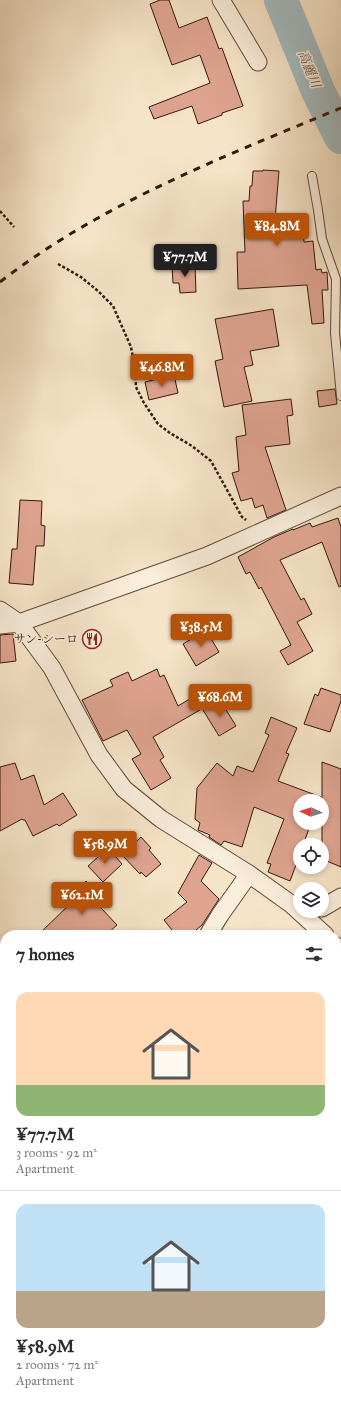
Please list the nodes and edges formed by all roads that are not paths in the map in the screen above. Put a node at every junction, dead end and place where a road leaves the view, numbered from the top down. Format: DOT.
graph roads {
  1 [pos="221,0"];
  2 [pos="258,62"];
  3 [pos="312,176"];
  4 [pos="341,396"];
  5 [pos="341,496"];
  6 [pos="0,610"];
  7 [pos="19,623"];
  8 [pos="0,625"];
  9 [pos="249,874"];
  10 [pos="341,897"];
  11 [pos="329,904"];
  12 [pos="293,905"];
  13 [pos="314,918"];
  14 [pos="211,930"];
  15 [pos="322,930"];
  1 -- 2 [label="street"];
  3 -- 4 [label="lane"];
  5 -- 7 [label="street"];
  6 -- 7 [label="street"];
  7 -- 8 [label="street"];
  7 -- 9 [label="street"];
  9 -- 12 [label="street"];
  9 -- 14 [label="street"];
  10 -- 11 [label="street"];
  13 -- 15 [label="street"];
}
